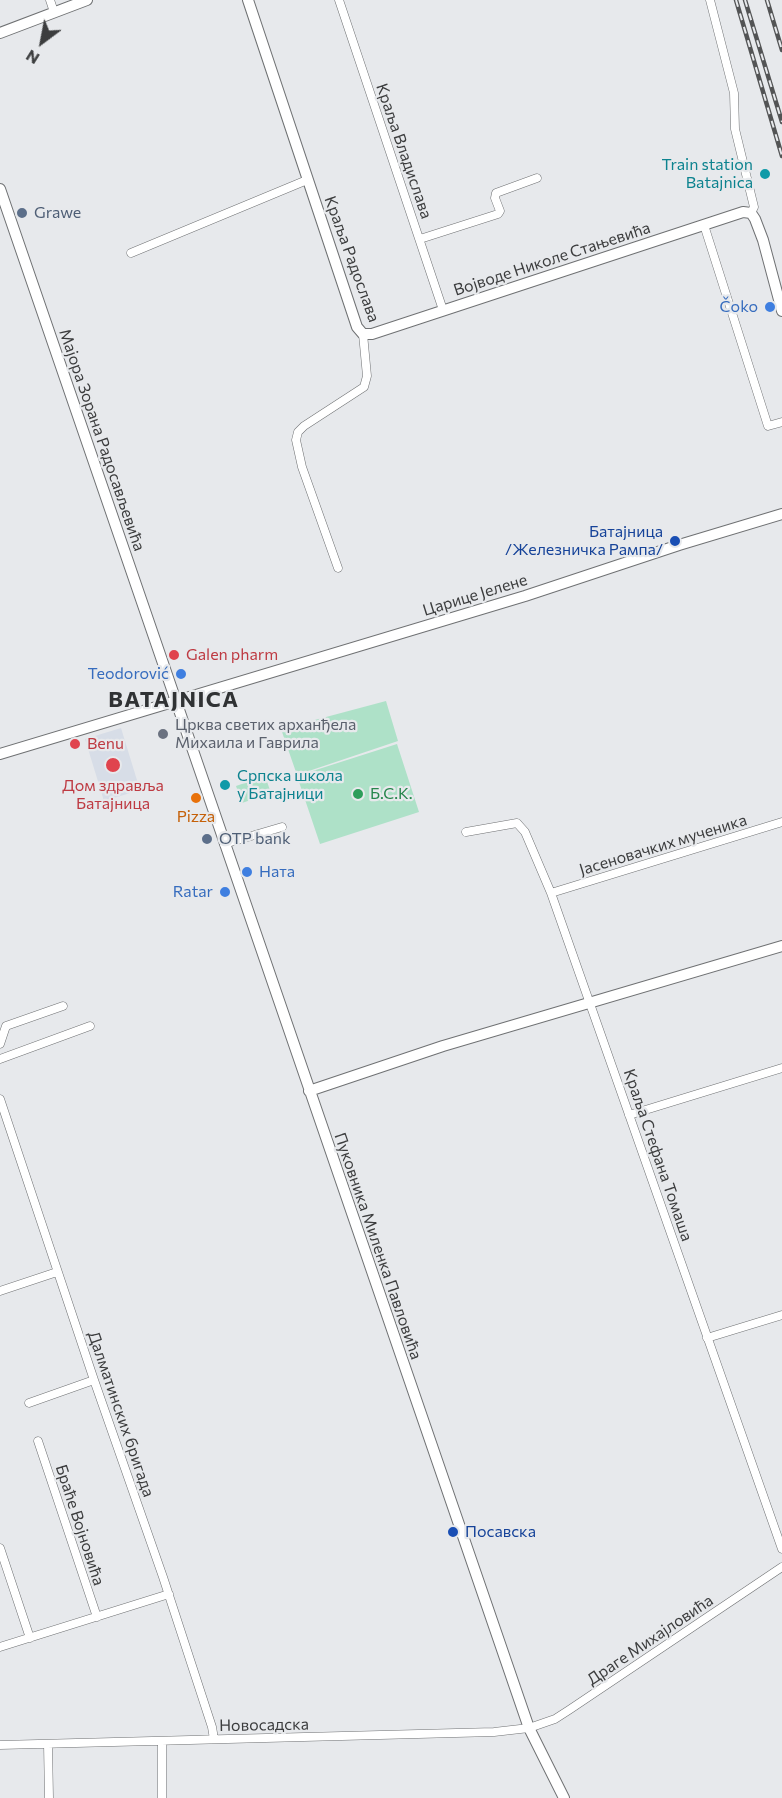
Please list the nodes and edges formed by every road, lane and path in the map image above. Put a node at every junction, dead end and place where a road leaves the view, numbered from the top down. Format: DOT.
graph roads {
  1 [pos="50,0"];
  2 [pos="87,0"];
  3 [pos="248,0"];
  4 [pos="339,0"];
  5 [pos="710,0"];
  6 [pos="54,12"];
  7 [pos="0,33"];
  8 [pos="537,178"];
  9 [pos="307,180"];
  10 [pos="0,189"];
  11 [pos="750,213"];
  12 [pos="704,225"];
  13 [pos="420,239"];
  14 [pos="131,253"];
  15 [pos="443,310"];
  16 [pos="782,311"];
  17 [pos="363,334"];
  18 [pos="782,422"];
  19 [pos="782,514"];
  20 [pos="338,568"];
  21 [pos="175,700"];
  22 [pos="0,754"];
  23 [pos="782,822"];
  24 [pos="282,827"];
  25 [pos="466,832"];
  26 [pos="224,844"];
  27 [pos="551,893"];
  28 [pos="782,946"];
  29 [pos="590,1002"];
  30 [pos="63,1006"];
  31 [pos="90,1026"];
  32 [pos="0,1044"];
  33 [pos="0,1059"];
  34 [pos="782,1068"];
  35 [pos="309,1091"];
  36 [pos="0,1099"];
  37 [pos="629,1115"];
  38 [pos="10,1128"];
  39 [pos="0,1132"];
  40 [pos="57,1272"];
  41 [pos="0,1291"];
  42 [pos="782,1315"];
  43 [pos="707,1338"];
  44 [pos="94,1380"];
  45 [pos="29,1403"];
  46 [pos="38,1441"];
  47 [pos="0,1548"];
  48 [pos="782,1549"];
  49 [pos="782,1567"];
  50 [pos="169,1594"];
  51 [pos="97,1617"];
  52 [pos="30,1638"];
  53 [pos="0,1647"];
  54 [pos="529,1728"];
  55 [pos="214,1739"];
  56 [pos="162,1741"];
  57 [pos="48,1744"];
  58 [pos="0,1746"];
  59 [pos="49,1798"];
  60 [pos="162,1798"];
  61 [pos="564,1798"];
  1 -- 6 [label="street"];
  2 -- 6 [label="main road"];
  3 -- 9 [label="main road, Краља Радослава"];
  4 -- 13 [label="street, Краља Владислава"];
  5 -- 11 [label="street"];
  6 -- 7 [label="main road"];
  8 -- 13 [label="street"];
  9 -- 14 [label="street"];
  9 -- 17 [label="main road, Краља Радослава"];
  10 -- 21 [label="main road, Мајора Зорана Радосављевића"];
  11 -- 12 [label="main road, Војводе Николе Стањевића"];
  11 -- 16 [label="main road"];
  12 -- 15 [label="main road, Војводе Николе Стањевића"];
  12 -- 18 [label="street"];
  13 -- 15 [label="street, Краља Владислава"];
  15 -- 17 [label="main road, Војводе Николе Стањевића"];
  17 -- 20 [label="street, Краља Радослава"];
  19 -- 21 [label="main road, Царице Јелене"];
  21 -- 22 [label="main road, Царице Јелене"];
  21 -- 26 [label="main road, Пуковника Миленка Павловића"];
  23 -- 27 [label="street, Јасеновачких мученика"];
  24 -- 26 [label="street"];
  25 -- 27 [label="street, Краља Стефана Томаша"];
  26 -- 35 [label="main road, Пуковника Миленка Павловића"];
  27 -- 29 [label="street, Краља Стефана Томаша"];
  28 -- 29 [label="main road"];
  29 -- 35 [label="main road"];
  29 -- 37 [label="street, Краља Стефана Томаша"];
  30 -- 32 [label="street"];
  31 -- 33 [label="street"];
  34 -- 37 [label="street"];
  35 -- 54 [label="main road, Пуковника Миленка Павловића"];
  36 -- 38 [label="street, Далматинских бригада"];
  37 -- 43 [label="street, Краља Стефана Томаша"];
  38 -- 39 [label="street"];
  38 -- 40 [label="street, Далматинских бригада"];
  40 -- 41 [label="street"];
  40 -- 44 [label="street, Далматинских бригада"];
  42 -- 43 [label="street"];
  43 -- 48 [label="street, Краља Стефана Томаша"];
  44 -- 45 [label="street"];
  44 -- 50 [label="street, Далматинских бригада"];
  46 -- 51 [label="street, Браће Војновића"];
  47 -- 52 [label="street"];
  49 -- 54 [label="street, Драге Михајловића"];
  50 -- 51 [label="street"];
  50 -- 55 [label="street, Далматинских бригада"];
  51 -- 52 [label="street"];
  52 -- 53 [label="street"];
  54 -- 55 [label="street, Новосадска"];
  54 -- 61 [label="main road, Пуковника Миленка Павловића"];
  55 -- 56 [label="street, Новосадска"];
  56 -- 57 [label="street, Новосадска"];
  56 -- 60 [label="street"];
  57 -- 58 [label="street, Новосадска"];
  57 -- 59 [label="street"];
}
